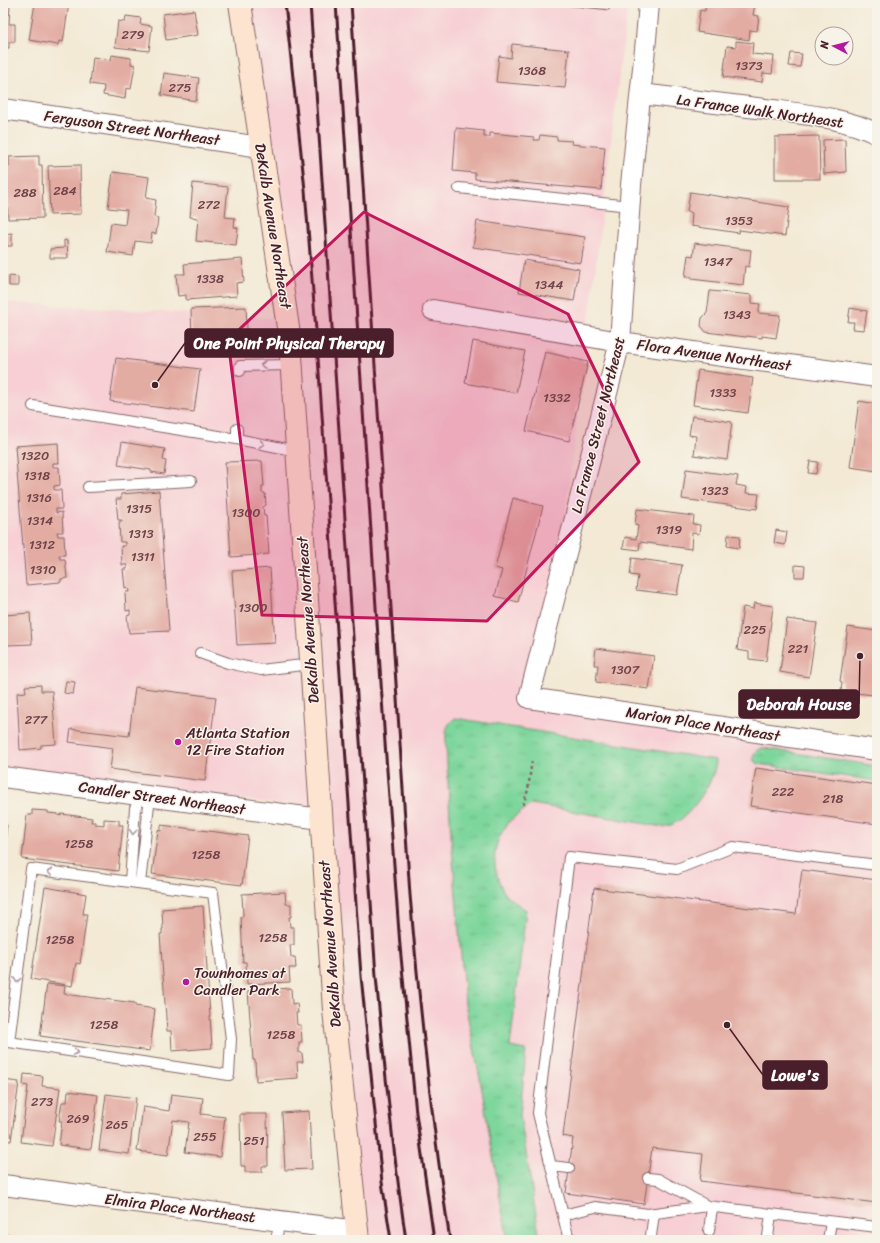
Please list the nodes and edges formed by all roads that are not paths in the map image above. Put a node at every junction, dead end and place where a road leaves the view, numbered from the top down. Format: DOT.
graph roads {
  1 [pos="240,3"];
  2 [pos="649,3"];
  3 [pos="641,94"];
  4 [pos="3,109"];
  5 [pos="877,134"];
  6 [pos="261,146"];
  7 [pos="459,188"];
  8 [pos="630,206"];
  9 [pos="432,310"];
  10 [pos="620,342"];
  11 [pos="292,365"];
  12 [pos="240,371"];
  13 [pos="877,377"];
  14 [pos="33,406"];
  15 [pos="297,451"];
  16 [pos="191,481"];
  17 [pos="88,487"];
  18 [pos="200,653"];
  19 [pos="311,664"];
  20 [pos="529,698"];
  21 [pos="877,750"];
  22 [pos="3,777"];
  23 [pos="146,796"];
  24 [pos="322,819"];
  25 [pos="877,865"];
  26 [pos="135,883"];
  27 [pos="551,1166"];
  28 [pos="569,1168"];
  29 [pos="648,1178"];
  30 [pos="3,1185"];
  31 [pos="710,1207"];
  32 [pos="654,1213"];
  33 [pos="771,1214"];
  34 [pos="563,1215"];
  35 [pos="280,1220"];
  36 [pos="831,1222"];
  37 [pos="877,1227"];
  38 [pos="709,1231"];
  39 [pos="357,1235"];
  40 [pos="651,1236"];
  41 [pos="768,1237"];
  42 [pos="276,1240"];
  43 [pos="569,1240"];
  44 [pos="828,1240"];
  1 -- 6 [label="main road, DeKalb Avenue Northeast"];
  2 -- 3 [label="street, La France Street Northeast"];
  3 -- 5 [label="street, La France Walk Northeast"];
  3 -- 8 [label="street, La France Street Northeast"];
  4 -- 6 [label="street, Ferguson Street Northeast"];
  6 -- 11 [label="main road, DeKalb Avenue Northeast"];
  7 -- 8 [label="lane"];
  8 -- 10 [label="street, La France Street Northeast"];
  9 -- 10 [label="street, Flora Avenue Northeast"];
  10 -- 13 [label="street, Flora Avenue Northeast"];
  10 -- 20 [label="street, La France Street Northeast"];
  11 -- 12 [label="lane, one-way"];
  11 -- 15 [label="main road, DeKalb Avenue Northeast"];
  14 -- 15 [label="lane, one-way"];
  15 -- 19 [label="main road, DeKalb Avenue Northeast"];
  16 -- 17 [label="lane"];
  18 -- 19 [label="lane"];
  19 -- 24 [label="main road, DeKalb Avenue Northeast"];
  20 -- 21 [label="street, Marion Place Northeast"];
  22 -- 23 [label="street, Candler Street Northeast"];
  23 -- 24 [label="street, Candler Street Northeast"];
  23 -- 26 [label="lane"];
  23 -- 26 [label="lane, one-way"];
  24 -- 39 [label="main road, DeKalb Avenue Northeast"];
  25 -- 27 [label="lane"];
  26 -- 26 [label="lane, one-way"];
  27 -- 28 [label="lane"];
  27 -- 34 [label="lane"];
  29 -- 31 [label="lane"];
  30 -- 35 [label="street, Elmira Place Northeast"];
  31 -- 32 [label="lane"];
  31 -- 33 [label="lane"];
  31 -- 38 [label="lane"];
  32 -- 34 [label="lane"];
  32 -- 40 [label="lane"];
  33 -- 36 [label="lane"];
  33 -- 41 [label="lane"];
  34 -- 43 [label="lane"];
  35 -- 39 [label="street, Elmira Place Northeast"];
  35 -- 42 [label="lane"];
  36 -- 37 [label="lane"];
  36 -- 44 [label="lane"];
}
